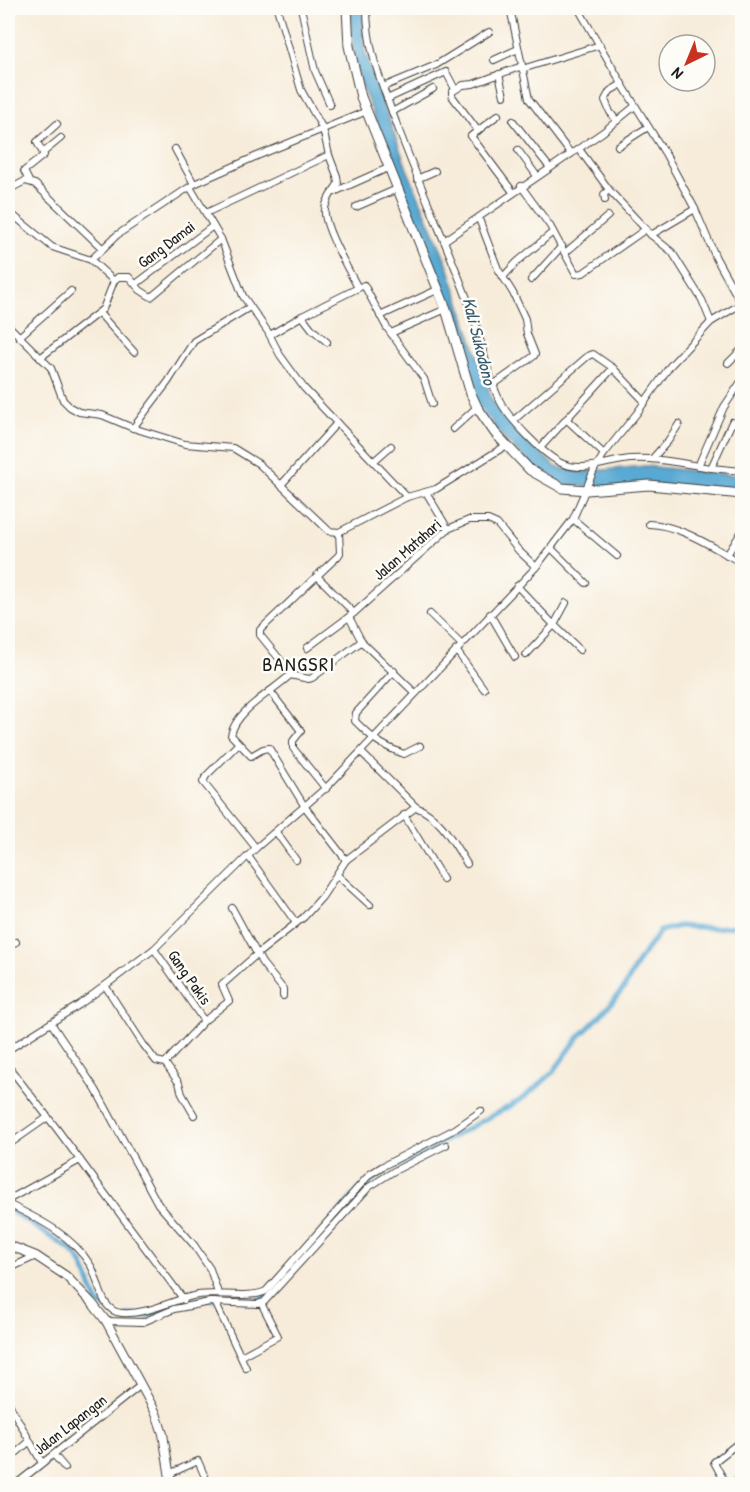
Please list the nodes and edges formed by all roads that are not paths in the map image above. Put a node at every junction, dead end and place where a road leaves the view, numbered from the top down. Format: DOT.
graph roads {
  1 [pos="277,8"];
  2 [pos="301,8"];
  3 [pos="347,8"];
  4 [pos="368,8"];
  5 [pos="510,8"];
  6 [pos="578,8"];
  7 [pos="489,32"];
  8 [pos="600,45"];
  9 [pos="518,49"];
  10 [pos="494,60"];
  11 [pos="522,68"];
  12 [pos="499,74"];
  13 [pos="622,84"];
  14 [pos="383,87"];
  15 [pos="433,89"];
  16 [pos="455,89"];
  17 [pos="504,96"];
  18 [pos="387,99"];
  19 [pos="330,105"];
  20 [pos="635,106"];
  21 [pos="367,111"];
  22 [pos="392,112"];
  23 [pos="498,115"];
  24 [pos="617,120"];
  25 [pos="513,121"];
  26 [pos="57,124"];
  27 [pos="648,127"];
  28 [pos="323,129"];
  29 [pos="478,131"];
  30 [pos="61,138"];
  31 [pos="618,146"];
  32 [pos="579,148"];
  33 [pos="175,149"];
  34 [pos="518,150"];
  35 [pos="44,152"];
  36 [pos="572,154"];
  37 [pos="329,155"];
  38 [pos="388,168"];
  39 [pos="550,168"];
  40 [pos="435,171"];
  41 [pos="537,176"];
  42 [pos="417,179"];
  43 [pos="29,182"];
  44 [pos="192,185"];
  45 [pos="521,186"];
  46 [pos="8,188"];
  47 [pos="397,189"];
  48 [pos="609,190"];
  49 [pos="513,192"];
  50 [pos="331,194"];
  51 [pos="605,200"];
  52 [pos="356,207"];
  53 [pos="695,208"];
  54 [pos="8,211"];
  55 [pos="206,213"];
  56 [pos="608,216"];
  57 [pos="478,219"];
  58 [pos="213,226"];
  59 [pos="553,232"];
  60 [pos="649,232"];
  61 [pos="221,239"];
  62 [pos="444,241"];
  63 [pos="103,249"];
  64 [pos="563,250"];
  65 [pos="91,260"];
  66 [pos="503,277"];
  67 [pos="531,280"];
  68 [pos="114,281"];
  69 [pos="135,284"];
  70 [pos="358,288"];
  71 [pos="437,290"];
  72 [pos="71,291"];
  73 [pos="742,305"];
  74 [pos="250,307"];
  75 [pos="446,309"];
  76 [pos="99,313"];
  77 [pos="302,316"];
  78 [pos="380,316"];
  79 [pos="711,322"];
  80 [pos="8,325"];
  81 [pos="391,333"];
  82 [pos="270,335"];
  83 [pos="19,337"];
  84 [pos="327,342"];
  85 [pos="742,349"];
  86 [pos="134,352"];
  87 [pos="40,358"];
  88 [pos="728,363"];
  89 [pos="613,368"];
  90 [pos="742,380"];
  91 [pos="493,385"];
  92 [pos="645,402"];
  93 [pos="432,404"];
  94 [pos="477,407"];
  95 [pos="566,419"];
  96 [pos="514,420"];
  97 [pos="337,423"];
  98 [pos="679,424"];
  99 [pos="742,427"];
  100 [pos="133,428"];
  101 [pos="453,429"];
  102 [pos="507,445"];
  103 [pos="391,446"];
  104 [pos="541,447"];
  105 [pos="604,454"];
  106 [pos="652,459"];
  107 [pos="374,461"];
  108 [pos="698,465"];
  109 [pos="596,468"];
  110 [pos="711,468"];
  111 [pos="742,471"];
  112 [pos="281,485"];
  113 [pos="587,489"];
  114 [pos="426,492"];
  115 [pos="742,494"];
  116 [pos="407,497"];
  117 [pos="573,519"];
  118 [pos="649,524"];
  119 [pos="448,529"];
  120 [pos="742,531"];
  121 [pos="339,532"];
  122 [pos="551,548"];
  123 [pos="727,555"];
  124 [pos="617,556"];
  125 [pos="742,563"];
  126 [pos="536,567"];
  127 [pos="318,576"];
  128 [pos="586,583"];
  129 [pos="518,586"];
  130 [pos="566,603"];
  131 [pos="430,614"];
  132 [pos="490,614"];
  133 [pos="351,615"];
  134 [pos="554,625"];
  135 [pos="362,641"];
  136 [pos="458,647"];
  137 [pos="307,648"];
  138 [pos="580,650"];
  139 [pos="526,655"];
  140 [pos="515,657"];
  141 [pos="394,671"];
  142 [pos="290,675"];
  143 [pos="484,689"];
  144 [pos="270,691"];
  145 [pos="415,693"];
  146 [pos="372,739"];
  147 [pos="238,744"];
  148 [pos="420,746"];
  149 [pos="361,752"];
  150 [pos="326,789"];
  151 [pos="305,807"];
  152 [pos="416,807"];
  153 [pos="404,815"];
  154 [pos="276,832"];
  155 [pos="256,848"];
  156 [pos="249,858"];
  157 [pos="296,860"];
  158 [pos="346,860"];
  159 [pos="467,864"];
  160 [pos="337,875"];
  161 [pos="443,879"];
  162 [pos="370,905"];
  163 [pos="232,908"];
  164 [pos="296,923"];
  165 [pos="16,942"];
  166 [pos="8,946"];
  167 [pos="154,949"];
  168 [pos="257,954"];
  169 [pos="106,987"];
  170 [pos="284,996"];
  171 [pos="204,1021"];
  172 [pos="51,1023"];
  173 [pos="8,1050"];
  174 [pos="165,1063"];
  175 [pos="8,1066"];
  176 [pos="482,1112"];
  177 [pos="194,1114"];
  178 [pos="48,1117"];
  179 [pos="8,1145"];
  180 [pos="446,1145"];
  181 [pos="80,1160"];
  182 [pos="8,1202"];
  183 [pos="8,1245"];
  184 [pos="36,1256"];
  185 [pos="8,1269"];
  186 [pos="218,1293"];
  187 [pos="186,1302"];
  188 [pos="215,1302"];
  189 [pos="261,1303"];
  190 [pos="106,1322"];
  191 [pos="242,1356"];
  192 [pos="246,1368"];
  193 [pos="141,1385"];
  194 [pos="8,1402"];
  195 [pos="742,1406"];
  196 [pos="742,1411"];
  197 [pos="72,1440"];
  198 [pos="742,1440"];
  199 [pos="30,1441"];
  200 [pos="76,1447"];
  201 [pos="15,1454"];
  202 [pos="54,1455"];
  203 [pos="42,1463"];
  204 [pos="65,1468"];
  205 [pos="168,1470"];
  206 [pos="742,1477"];
  207 [pos="16,1485"];
  208 [pos="171,1485"];
  209 [pos="208,1485"];
  210 [pos="726,1485"];
  211 [pos="732,1485"];
  1 -- 28 [label="street"];
  2 -- 19 [label="street"];
  3 -- 21 [label="main road"];
  4 -- 14 [label="street"];
  5 -- 9 [label="street"];
  6 -- 8 [label="street"];
  7 -- 14 [label="street"];
  8 -- 11 [label="street"];
  8 -- 13 [label="street"];
  9 -- 10 [label="street"];
  9 -- 11 [label="street"];
  11 -- 12 [label="street"];
  11 -- 36 [label="street"];
  12 -- 16 [label="street"];
  12 -- 17 [label="street"];
  13 -- 20 [label="street"];
  13 -- 24 [label="street"];
  14 -- 18 [label="street"];
  15 -- 22 [label="street"];
  16 -- 18 [label="street"];
  16 -- 29 [label="street"];
  18 -- 22 [label="street"];
  20 -- 24 [label="street"];
  20 -- 27 [label="street"];
  21 -- 28 [label="street"];
  21 -- 38 [label="main road"];
  22 -- 42 [label="street"];
  23 -- 29 [label="street"];
  24 -- 32 [label="street"];
  25 -- 39 [label="street"];
  26 -- 35 [label="street"];
  27 -- 31 [label="street"];
  27 -- 53 [label="street"];
  28 -- 37 [label="street"];
  28 -- 44 [label="street"];
  29 -- 49 [label="street"];
  30 -- 35 [label="street"];
  32 -- 36 [label="street"];
  32 -- 48 [label="street"];
  33 -- 44 [label="street"];
  34 -- 41 [label="street"];
  35 -- 43 [label="street"];
  36 -- 39 [label="street"];
  37 -- 50 [label="street"];
  37 -- 55 [label="street"];
  38 -- 47 [label="main road"];
  38 -- 50 [label="street"];
  39 -- 41 [label="street"];
  40 -- 42 [label="street"];
  41 -- 45 [label="street"];
  42 -- 62 [label="street"];
  43 -- 46 [label="street"];
  43 -- 63 [label="street"];
  44 -- 55 [label="street"];
  44 -- 63 [label="street"];
  45 -- 49 [label="street"];
  45 -- 59 [label="street"];
  47 -- 52 [label="street"];
  47 -- 71 [label="main road"];
  48 -- 51 [label="street"];
  48 -- 60 [label="street"];
  49 -- 57 [label="street"];
  50 -- 70 [label="street"];
  53 -- 60 [label="street"];
  53 -- 73 [label="street"];
  54 -- 65 [label="street"];
  55 -- 58 [label="street"];
  56 -- 64 [label="street"];
  57 -- 62 [label="street"];
  57 -- 66 [label="street"];
  58 -- 61 [label="street"];
  58 -- 69 [label="street, Gang Damai"];
  59 -- 64 [label="street"];
  59 -- 66 [label="street"];
  60 -- 64 [label="street"];
  60 -- 79 [label="street"];
  61 -- 69 [label="street"];
  61 -- 74 [label="street"];
  62 -- 91 [label="street"];
  63 -- 65 [label="street"];
  64 -- 67 [label="street"];
  65 -- 68 [label="street"];
  66 -- 91 [label="street"];
  68 -- 69 [label="street"];
  68 -- 76 [label="street"];
  70 -- 77 [label="street"];
  70 -- 78 [label="street"];
  71 -- 75 [label="main road"];
  71 -- 78 [label="street"];
  72 -- 83 [label="street"];
  73 -- 79 [label="street"];
  74 -- 82 [label="street"];
  74 -- 100 [label="street"];
  75 -- 81 [label="street"];
  75 -- 94 [label="main road"];
  76 -- 86 [label="street"];
  76 -- 87 [label="street"];
  77 -- 82 [label="street"];
  77 -- 84 [label="street"];
  78 -- 81 [label="street"];
  79 -- 92 [label="street"];
  80 -- 83 [label="street"];
  81 -- 93 [label="street"];
  82 -- 97 [label="street"];
  83 -- 87 [label="street"];
  85 -- 88 [label="street"];
  87 -- 100 [label="street"];
  89 -- 92 [label="street"];
  89 -- 95 [label="street"];
  89 -- 96 [label="street"];
  90 -- 108 [label="street"];
  91 -- 96 [label="street"];
  92 -- 105 [label="street"];
  94 -- 101 [label="street"];
  94 -- 102 [label="main road"];
  95 -- 104 [label="street"];
  95 -- 105 [label="street"];
  96 -- 104 [label="street"];
  97 -- 107 [label="street"];
  97 -- 112 [label="street"];
  98 -- 106 [label="street"];
  99 -- 110 [label="street"];
  100 -- 112 [label="street"];
  102 -- 113 [label="main road"];
  102 -- 114 [label="street"];
  103 -- 107 [label="street"];
  104 -- 109 [label="street"];
  105 -- 109 [label="street"];
  106 -- 108 [label="street"];
  106 -- 109 [label="street"];
  107 -- 116 [label="street"];
  108 -- 110 [label="street"];
  109 -- 113 [label="street"];
  110 -- 111 [label="street"];
  112 -- 121 [label="street"];
  113 -- 115 [label="main road"];
  113 -- 117 [label="street"];
  114 -- 116 [label="street"];
  114 -- 119 [label="street"];
  116 -- 121 [label="street"];
  117 -- 122 [label="street"];
  117 -- 124 [label="street"];
  118 -- 123 [label="street"];
  119 -- 126 [label="street, Jalan Matahari"];
  119 -- 133 [label="street, Jalan Matahari"];
  120 -- 123 [label="street"];
  121 -- 127 [label="street"];
  122 -- 126 [label="street"];
  122 -- 128 [label="street"];
  123 -- 125 [label="street"];
  126 -- 129 [label="street"];
  127 -- 133 [label="street"];
  127 -- 142 [label="street"];
  129 -- 132 [label="street"];
  129 -- 134 [label="street"];
  130 -- 134 [label="street"];
  131 -- 136 [label="street"];
  132 -- 136 [label="street"];
  132 -- 140 [label="street"];
  133 -- 135 [label="street"];
  133 -- 137 [label="street, Jalan Matahari"];
  134 -- 138 [label="street"];
  134 -- 139 [label="street"];
  135 -- 141 [label="street"];
  135 -- 142 [label="street"];
  136 -- 143 [label="street"];
  136 -- 145 [label="street"];
  141 -- 145 [label="street"];
  141 -- 146 [label="street"];
  142 -- 144 [label="street"];
  144 -- 147 [label="street"];
  144 -- 150 [label="street"];
  145 -- 146 [label="street"];
  146 -- 148 [label="street"];
  146 -- 149 [label="street"];
  147 -- 151 [label="street"];
  147 -- 155 [label="street"];
  149 -- 150 [label="street"];
  149 -- 152 [label="street"];
  150 -- 151 [label="street"];
  151 -- 154 [label="street"];
  151 -- 158 [label="street"];
  152 -- 153 [label="street"];
  152 -- 159 [label="street"];
  153 -- 158 [label="street"];
  153 -- 161 [label="street"];
  154 -- 155 [label="street"];
  154 -- 157 [label="street"];
  155 -- 156 [label="street"];
  156 -- 164 [label="street"];
  156 -- 167 [label="street"];
  158 -- 160 [label="street"];
  160 -- 162 [label="street"];
  160 -- 164 [label="street"];
  163 -- 168 [label="street"];
  164 -- 168 [label="street"];
  165 -- 166 [label="street"];
  167 -- 169 [label="street"];
  167 -- 171 [label="street, Gang Pakis"];
  168 -- 170 [label="street"];
  168 -- 171 [label="street"];
  169 -- 172 [label="street"];
  169 -- 174 [label="street"];
  171 -- 174 [label="street"];
  172 -- 173 [label="street"];
  172 -- 186 [label="street"];
  174 -- 177 [label="street"];
  175 -- 178 [label="street"];
  176 -- 186 [label="street"];
  178 -- 179 [label="street"];
  178 -- 181 [label="street"];
  180 -- 189 [label="street"];
  181 -- 182 [label="street"];
  181 -- 187 [label="street"];
  182 -- 187 [label="street"];
  183 -- 184 [label="street"];
  184 -- 185 [label="street"];
  184 -- 190 [label="street"];
  186 -- 187 [label="street"];
  187 -- 188 [label="street"];
  187 -- 190 [label="street"];
  188 -- 189 [label="street"];
  188 -- 191 [label="street"];
  189 -- 191 [label="street"];
  190 -- 193 [label="street"];
  191 -- 192 [label="street"];
  193 -- 197 [label="street, Jalan Lapangan"];
  193 -- 205 [label="street"];
  194 -- 199 [label="street"];
  195 -- 196 [label="street"];
  197 -- 200 [label="street"];
  197 -- 202 [label="street, Jalan Lapangan"];
  198 -- 210 [label="street"];
  199 -- 201 [label="street"];
  199 -- 203 [label="street"];
  202 -- 203 [label="street, Jalan Lapangan"];
  202 -- 204 [label="street"];
  203 -- 207 [label="street, Jalan Lapangan"];
  205 -- 208 [label="street"];
  205 -- 209 [label="street"];
  206 -- 211 [label="street"];
}
